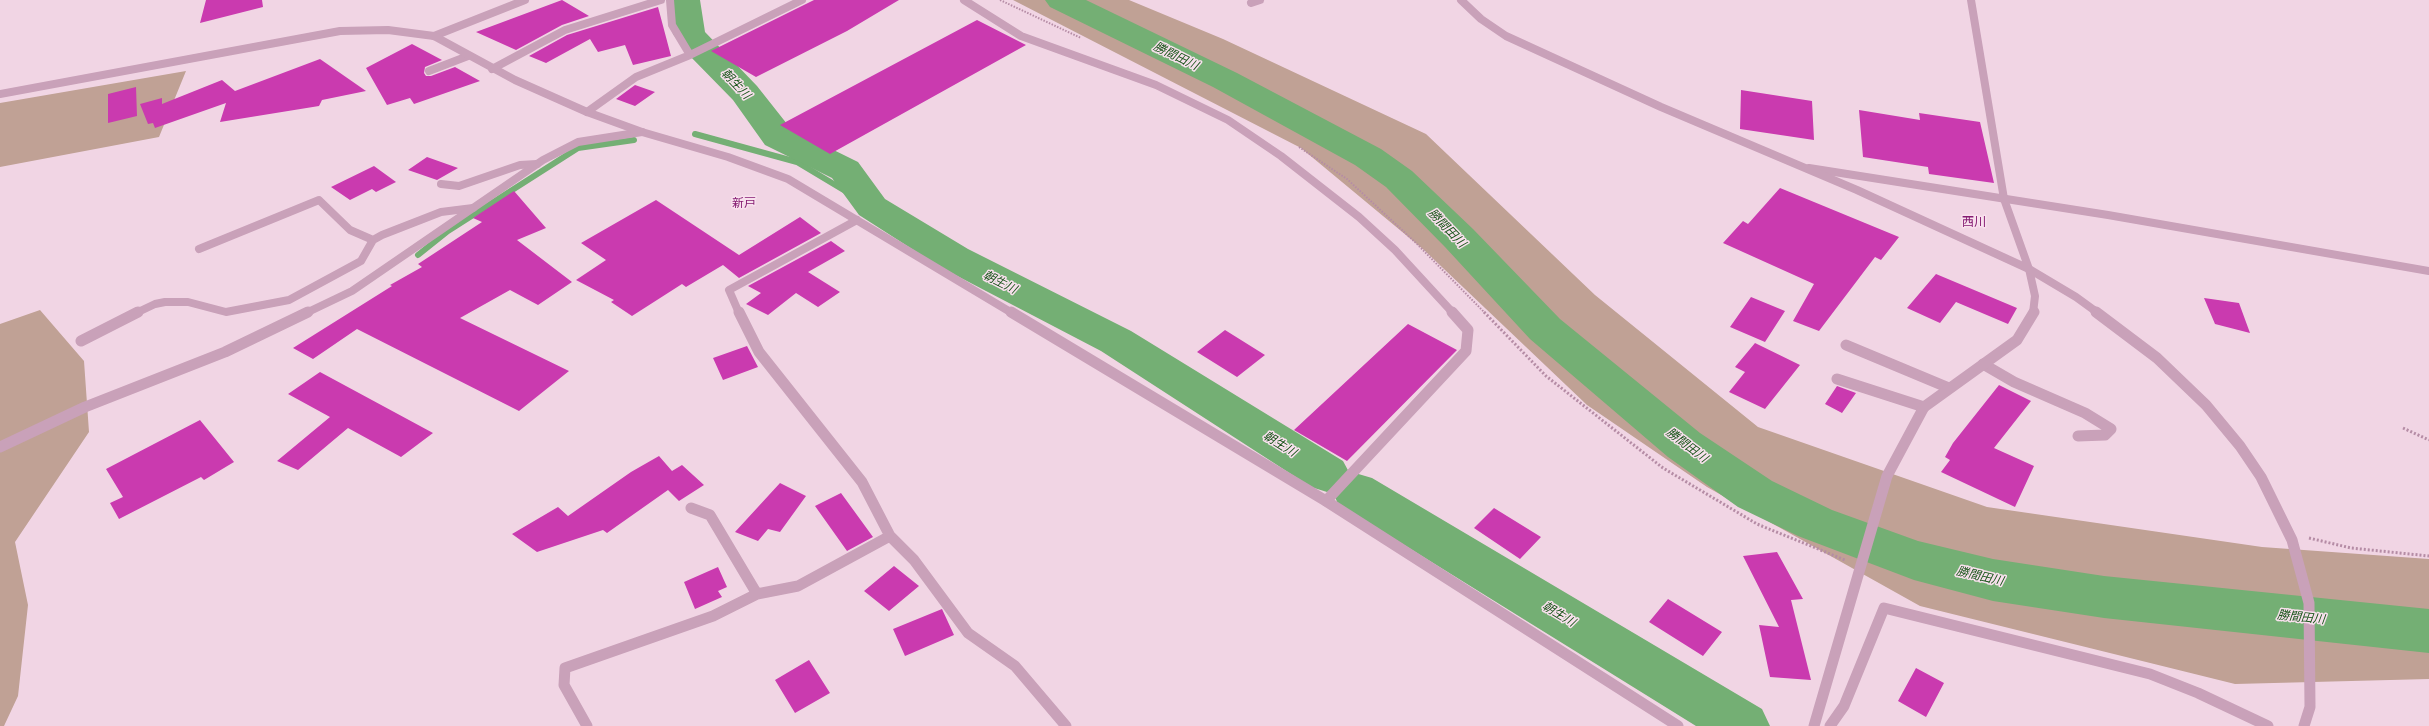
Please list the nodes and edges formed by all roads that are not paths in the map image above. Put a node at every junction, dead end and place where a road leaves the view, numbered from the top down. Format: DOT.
graph roads {
  1 [pos="525,0"];
  2 [pos="661,0"];
  3 [pos="670,0"];
  4 [pos="802,0"];
  5 [pos="964,0"];
  6 [pos="1260,0"];
  7 [pos="1461,0"];
  8 [pos="1971,0"];
  9 [pos="1251,3"];
  10 [pos="434,36"];
  11 [pos="690,55"];
  12 [pos="468,56"];
  13 [pos="492,68"];
  14 [pos="429,71"];
  15 [pos="0,94"];
  16 [pos="587,112"];
  17 [pos="642,132"];
  18 [pos="537,164"];
  19 [pos="1803,168"];
  20 [pos="441,184"];
  21 [pos="2004,199"];
  22 [pos="473,208"];
  23 [pos="857,220"];
  24 [pos="373,240"];
  25 [pos="199,249"];
  26 [pos="2029,269"];
  27 [pos="2429,271"];
  28 [pos="81,341"];
  29 [pos="1846,345"];
  30 [pos="1983,364"];
  31 [pos="1837,379"];
  32 [pos="1949,388"];
  33 [pos="1924,407"];
  34 [pos="2078,436"];
  35 [pos="0,447"];
  36 [pos="1326,501"];
  37 [pos="691,508"];
  38 [pos="890,536"];
  39 [pos="757,594"];
  40 [pos="587,726"];
  41 [pos="1066,726"];
  42 [pos="1678,726"];
  43 [pos="1814,726"];
  44 [pos="1830,726"];
  45 [pos="2268,726"];
  46 [pos="2304,726"];
  1 -- 10 [label="street"];
  2 -- 13 [label="street"];
  3 -- 11 [label="street"];
  4 -- 11 [label="street"];
  5 -- 36 [label="street"];
  6 -- 9 [label="street"];
  7 -- 19 [label="street"];
  8 -- 21 [label="street"];
  10 -- 12 [label="street"];
  10 -- 15 [label="street"];
  11 -- 16 [label="street"];
  12 -- 13 [label="street"];
  12 -- 14 [label="street"];
  13 -- 16 [label="street"];
  16 -- 17 [label="street"];
  17 -- 18 [label="street"];
  17 -- 23 [label="street"];
  18 -- 20 [label="street"];
  18 -- 22 [label="street"];
  19 -- 21 [label="street"];
  19 -- 26 [label="street"];
  21 -- 26 [label="street"];
  21 -- 27 [label="street"];
  22 -- 24 [label="street"];
  22 -- 35 [label="street"];
  23 -- 36 [label="street"];
  23 -- 38 [label="street"];
  24 -- 25 [label="street"];
  24 -- 28 [label="street"];
  26 -- 30 [label="street"];
  26 -- 46 [label="street"];
  29 -- 32 [label="street"];
  30 -- 32 [label="street"];
  30 -- 34 [label="street"];
  31 -- 33 [label="street"];
  32 -- 33 [label="street"];
  33 -- 43 [label="street"];
  36 -- 42 [label="street"];
  37 -- 39 [label="street"];
  38 -- 39 [label="street"];
  38 -- 41 [label="street"];
  39 -- 40 [label="street"];
  44 -- 45 [label="street"];
}
